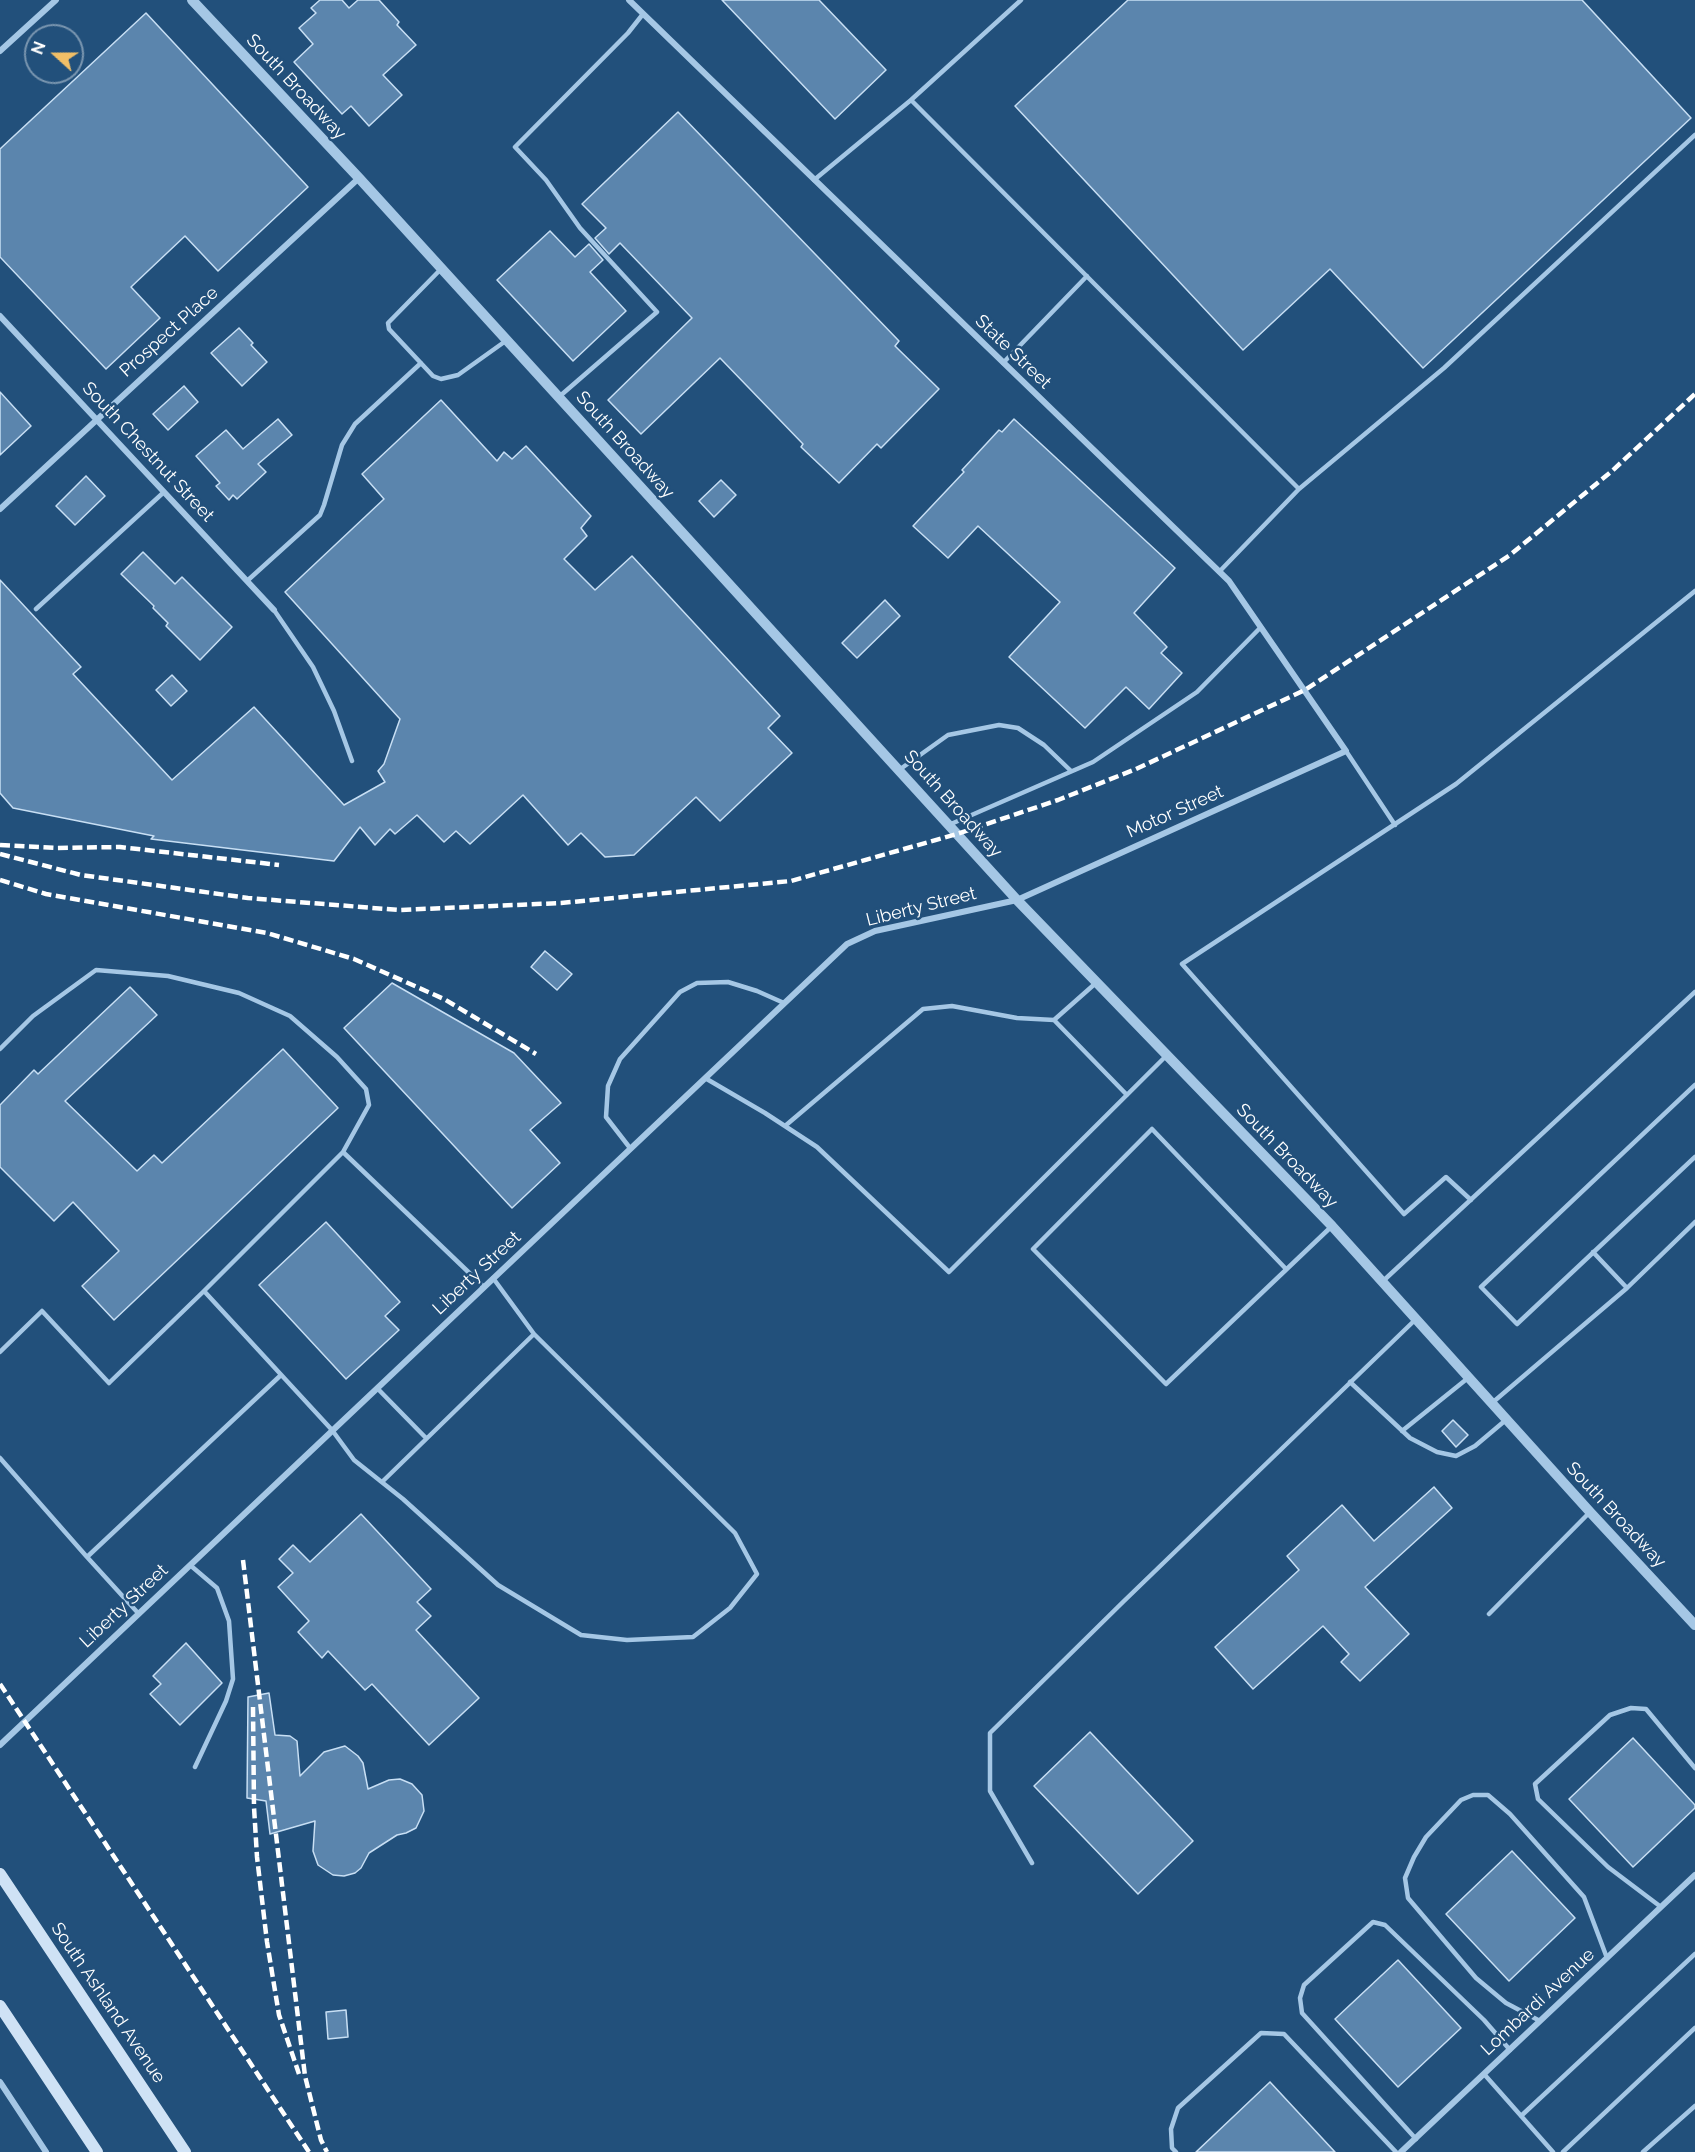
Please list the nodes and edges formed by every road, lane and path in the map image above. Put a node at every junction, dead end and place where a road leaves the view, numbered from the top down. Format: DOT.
graph roads {
  1 [pos="56,0"];
  2 [pos="192,0"];
  3 [pos="628,0"];
  4 [pos="1022,0"];
  5 [pos="643,14"];
  6 [pos="0,51"];
  7 [pos="911,100"];
  8 [pos="1695,135"];
  9 [pos="359,178"];
  10 [pos="814,180"];
  11 [pos="441,269"];
  12 [pos="1087,276"];
  13 [pos="0,316"];
  14 [pos="507,340"];
  15 [pos="421,363"];
  16 [pos="1003,363"];
  17 [pos="559,398"];
  18 [pos="96,419"];
  19 [pos="1299,489"];
  20 [pos="164,492"];
  21 [pos="0,509"];
  22 [pos="1219,572"];
  23 [pos="247,580"];
  24 [pos="1695,591"];
  25 [pos="36,609"];
  26 [pos="274,610"];
  27 [pos="1261,627"];
  28 [pos="1346,751"];
  29 [pos="352,761"];
  30 [pos="900,770"];
  31 [pos="1071,771"];
  32 [pos="949,825"];
  33 [pos="1395,825"];
  34 [pos="1017,900"];
  35 [pos="1097,982"];
  36 [pos="1695,992"];
  37 [pos="784,1004"];
  38 [pos="1054,1020"];
  39 [pos="0,1049"];
  40 [pos="1167,1055"];
  41 [pos="705,1078"];
  42 [pos="1695,1085"];
  43 [pos="1127,1095"];
  44 [pos="785,1126"];
  45 [pos="630,1148"];
  46 [pos="343,1152"];
  47 [pos="1695,1157"];
  48 [pos="1471,1200"];
  49 [pos="1695,1222"];
  50 [pos="1332,1226"];
  51 [pos="1593,1252"];
  52 [pos="1286,1269"];
  53 [pos="493,1278"];
  54 [pos="1382,1281"];
  55 [pos="484,1287"];
  56 [pos="1627,1288"];
  57 [pos="204,1290"];
  58 [pos="1416,1319"];
  59 [pos="534,1334"];
  60 [pos="0,1352"];
  61 [pos="281,1375"];
  62 [pos="1468,1377"];
  63 [pos="1350,1382"];
  64 [pos="377,1388"];
  65 [pos="1492,1403"];
  66 [pos="1507,1419"];
  67 [pos="332,1430"];
  68 [pos="1402,1431"];
  69 [pos="426,1438"];
  70 [pos="0,1458"];
  71 [pos="382,1482"];
  72 [pos="1590,1512"];
  73 [pos="87,1557"];
  74 [pos="190,1565"];
  75 [pos="138,1613"];
  76 [pos="1490,1614"];
  77 [pos="1695,1624"];
  78 [pos="0,1744"];
  79 [pos="195,1767"];
  80 [pos="1695,1768"];
  81 [pos="1032,1863"];
  82 [pos="0,1874"];
  83 [pos="1695,1875"];
  84 [pos="1661,1907"];
  85 [pos="1695,1954"];
  86 [pos="1606,1958"];
  87 [pos="0,2006"];
  88 [pos="1540,2021"];
  89 [pos="1695,2028"];
  90 [pos="1510,2050"];
  91 [pos="1484,2074"];
  92 [pos="0,2082"];
  93 [pos="1695,2106"];
  94 [pos="1521,2116"];
  95 [pos="1416,2139"];
  96 [pos="46,2152"];
  97 [pos="96,2152"];
  98 [pos="186,2152"];
  99 [pos="1176,2152"];
  100 [pos="1396,2152"];
  101 [pos="1401,2152"];
  102 [pos="1553,2152"];
  103 [pos="1563,2152"];
  104 [pos="1643,2152"];
  1 -- 6 [label="street"];
  2 -- 9 [label="street, South Broadway"];
  3 -- 5 [label="street, State Street"];
  4 -- 7 [label="lane"];
  5 -- 10 [label="street, State Street"];
  5 -- 17 [label="lane"];
  7 -- 10 [label="lane"];
  7 -- 12 [label="lane"];
  8 -- 19 [label="lane"];
  9 -- 11 [label="street, South Broadway"];
  9 -- 18 [label="street, Prospect Place"];
  10 -- 16 [label="street, State Street"];
  11 -- 14 [label="street, South Broadway"];
  11 -- 15 [label="lane"];
  12 -- 16 [label="lane"];
  12 -- 19 [label="lane"];
  13 -- 18 [label="street, South Chestnut Street"];
  14 -- 15 [label="lane"];
  14 -- 17 [label="street, South Broadway"];
  15 -- 23 [label="lane"];
  16 -- 22 [label="street, State Street"];
  17 -- 30 [label="street, South Broadway"];
  18 -- 20 [label="street, South Chestnut Street"];
  18 -- 21 [label="street, Prospect Place"];
  19 -- 22 [label="lane"];
  20 -- 23 [label="street, South Chestnut Street"];
  20 -- 25 [label="lane"];
  22 -- 27 [label="street, State Street"];
  23 -- 26 [label="street, South Chestnut Street"];
  24 -- 33 [label="lane"];
  26 -- 29 [label="lane"];
  27 -- 28 [label="street, State Street"];
  27 -- 31 [label="lane"];
  28 -- 33 [label="lane"];
  28 -- 34 [label="street, Motor Street"];
  30 -- 31 [label="lane"];
  30 -- 32 [label="street, South Broadway"];
  31 -- 32 [label="lane"];
  32 -- 34 [label="street, South Broadway"];
  33 -- 48 [label="lane"];
  34 -- 35 [label="street, South Broadway"];
  34 -- 37 [label="street, Liberty Street"];
  35 -- 38 [label="lane"];
  35 -- 40 [label="street, South Broadway"];
  36 -- 48 [label="lane"];
  37 -- 41 [label="street, Liberty Street"];
  37 -- 45 [label="lane"];
  38 -- 43 [label="lane"];
  38 -- 44 [label="lane"];
  39 -- 46 [label="lane"];
  40 -- 43 [label="lane"];
  40 -- 50 [label="street, South Broadway"];
  41 -- 44 [label="lane"];
  41 -- 45 [label="street, Liberty Street"];
  42 -- 51 [label="lane"];
  43 -- 44 [label="lane"];
  45 -- 53 [label="street, Liberty Street"];
  46 -- 55 [label="lane"];
  46 -- 57 [label="lane"];
  47 -- 51 [label="lane"];
  48 -- 54 [label="lane"];
  49 -- 56 [label="lane"];
  50 -- 52 [label="lane"];
  50 -- 54 [label="street, South Broadway"];
  51 -- 56 [label="lane"];
  52 -- 52 [label="lane"];
  53 -- 55 [label="street, Liberty Street"];
  53 -- 59 [label="lane"];
  54 -- 58 [label="street, South Broadway"];
  55 -- 64 [label="street, Liberty Street"];
  56 -- 65 [label="lane"];
  57 -- 60 [label="lane"];
  57 -- 61 [label="lane"];
  58 -- 62 [label="street, South Broadway"];
  58 -- 63 [label="lane"];
  59 -- 69 [label="lane"];
  59 -- 71 [label="lane"];
  61 -- 67 [label="lane"];
  61 -- 73 [label="lane"];
  62 -- 65 [label="street, South Broadway"];
  62 -- 68 [label="lane"];
  63 -- 68 [label="lane"];
  63 -- 81 [label="lane"];
  64 -- 67 [label="street, Liberty Street"];
  64 -- 69 [label="lane"];
  65 -- 66 [label="street, South Broadway"];
  66 -- 68 [label="lane"];
  66 -- 72 [label="street, South Broadway"];
  67 -- 71 [label="lane"];
  67 -- 74 [label="street, Liberty Street"];
  69 -- 71 [label="lane"];
  70 -- 73 [label="lane"];
  72 -- 76 [label="lane"];
  72 -- 77 [label="street, South Broadway"];
  73 -- 75 [label="lane"];
  74 -- 75 [label="street, Liberty Street"];
  74 -- 79 [label="lane"];
  75 -- 78 [label="street, Liberty Street"];
  80 -- 84 [label="lane"];
  82 -- 98 [label="main road, South Ashland Avenue"];
  83 -- 84 [label="street, Lombardi Avenue"];
  84 -- 86 [label="street, Lombardi Avenue"];
  85 -- 94 [label="lane"];
  86 -- 88 [label="street, Lombardi Avenue"];
  86 -- 88 [label="lane"];
  87 -- 97 [label="main road"];
  88 -- 90 [label="street, Lombardi Avenue"];
  89 -- 103 [label="lane"];
  90 -- 91 [label="street, Lombardi Avenue"];
  90 -- 95 [label="lane"];
  91 -- 94 [label="lane"];
  91 -- 95 [label="street, Lombardi Avenue"];
  92 -- 96 [label="street"];
  93 -- 104 [label="lane"];
  94 -- 102 [label="lane"];
  95 -- 101 [label="street, Lombardi Avenue"];
  99 -- 100 [label="lane"];
}
